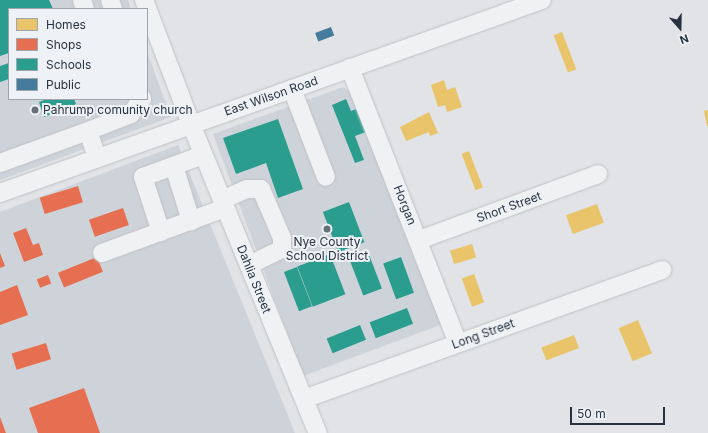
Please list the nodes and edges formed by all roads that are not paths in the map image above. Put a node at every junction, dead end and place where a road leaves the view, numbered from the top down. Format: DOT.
graph roads {
  1 [pos="542,0"];
  2 [pos="148,11"];
  3 [pos="350,68"];
  4 [pos="292,89"];
  5 [pos="141,100"];
  6 [pos="191,124"];
  7 [pos="88,132"];
  8 [pos="203,155"];
  9 [pos="97,158"];
  10 [pos="0,163"];
  11 [pos="174,166"];
  12 [pos="598,174"];
  13 [pos="326,177"];
  14 [pos="0,193"];
  15 [pos="224,204"];
  16 [pos="191,221"];
  17 [pos="161,232"];
  18 [pos="419,240"];
  19 [pos="102,253"];
  20 [pos="249,265"];
  21 [pos="663,270"];
  22 [pos="458,343"];
  23 [pos="304,399"];
  24 [pos="318,433"];
  1 -- 3 [label="street, East Wilson Road"];
  2 -- 6 [label="street, Dahlia Street"];
  3 -- 4 [label="street, East Wilson Road"];
  3 -- 18 [label="street, Horgan"];
  4 -- 6 [label="street, East Wilson Road"];
  4 -- 13 [label="street"];
  5 -- 7 [label="street"];
  6 -- 8 [label="street, Dahlia Street"];
  6 -- 9 [label="street, East Wilson Road"];
  7 -- 9 [label="street"];
  7 -- 10 [label="street"];
  8 -- 11 [label="street"];
  8 -- 15 [label="street, Dahlia Street"];
  9 -- 14 [label="street, East Wilson Road"];
  11 -- 16 [label="street"];
  11 -- 17 [label="street"];
  12 -- 18 [label="street, Short Street"];
  15 -- 16 [label="street"];
  15 -- 20 [label="street, Dahlia Street"];
  15 -- 20 [label="street"];
  16 -- 17 [label="street"];
  17 -- 19 [label="street"];
  18 -- 22 [label="street, Horgan"];
  20 -- 23 [label="street, Dahlia Street"];
  21 -- 22 [label="street, Long Street"];
  22 -- 23 [label="street, Long Street"];
  23 -- 24 [label="street, Dahlia Street"];
}
